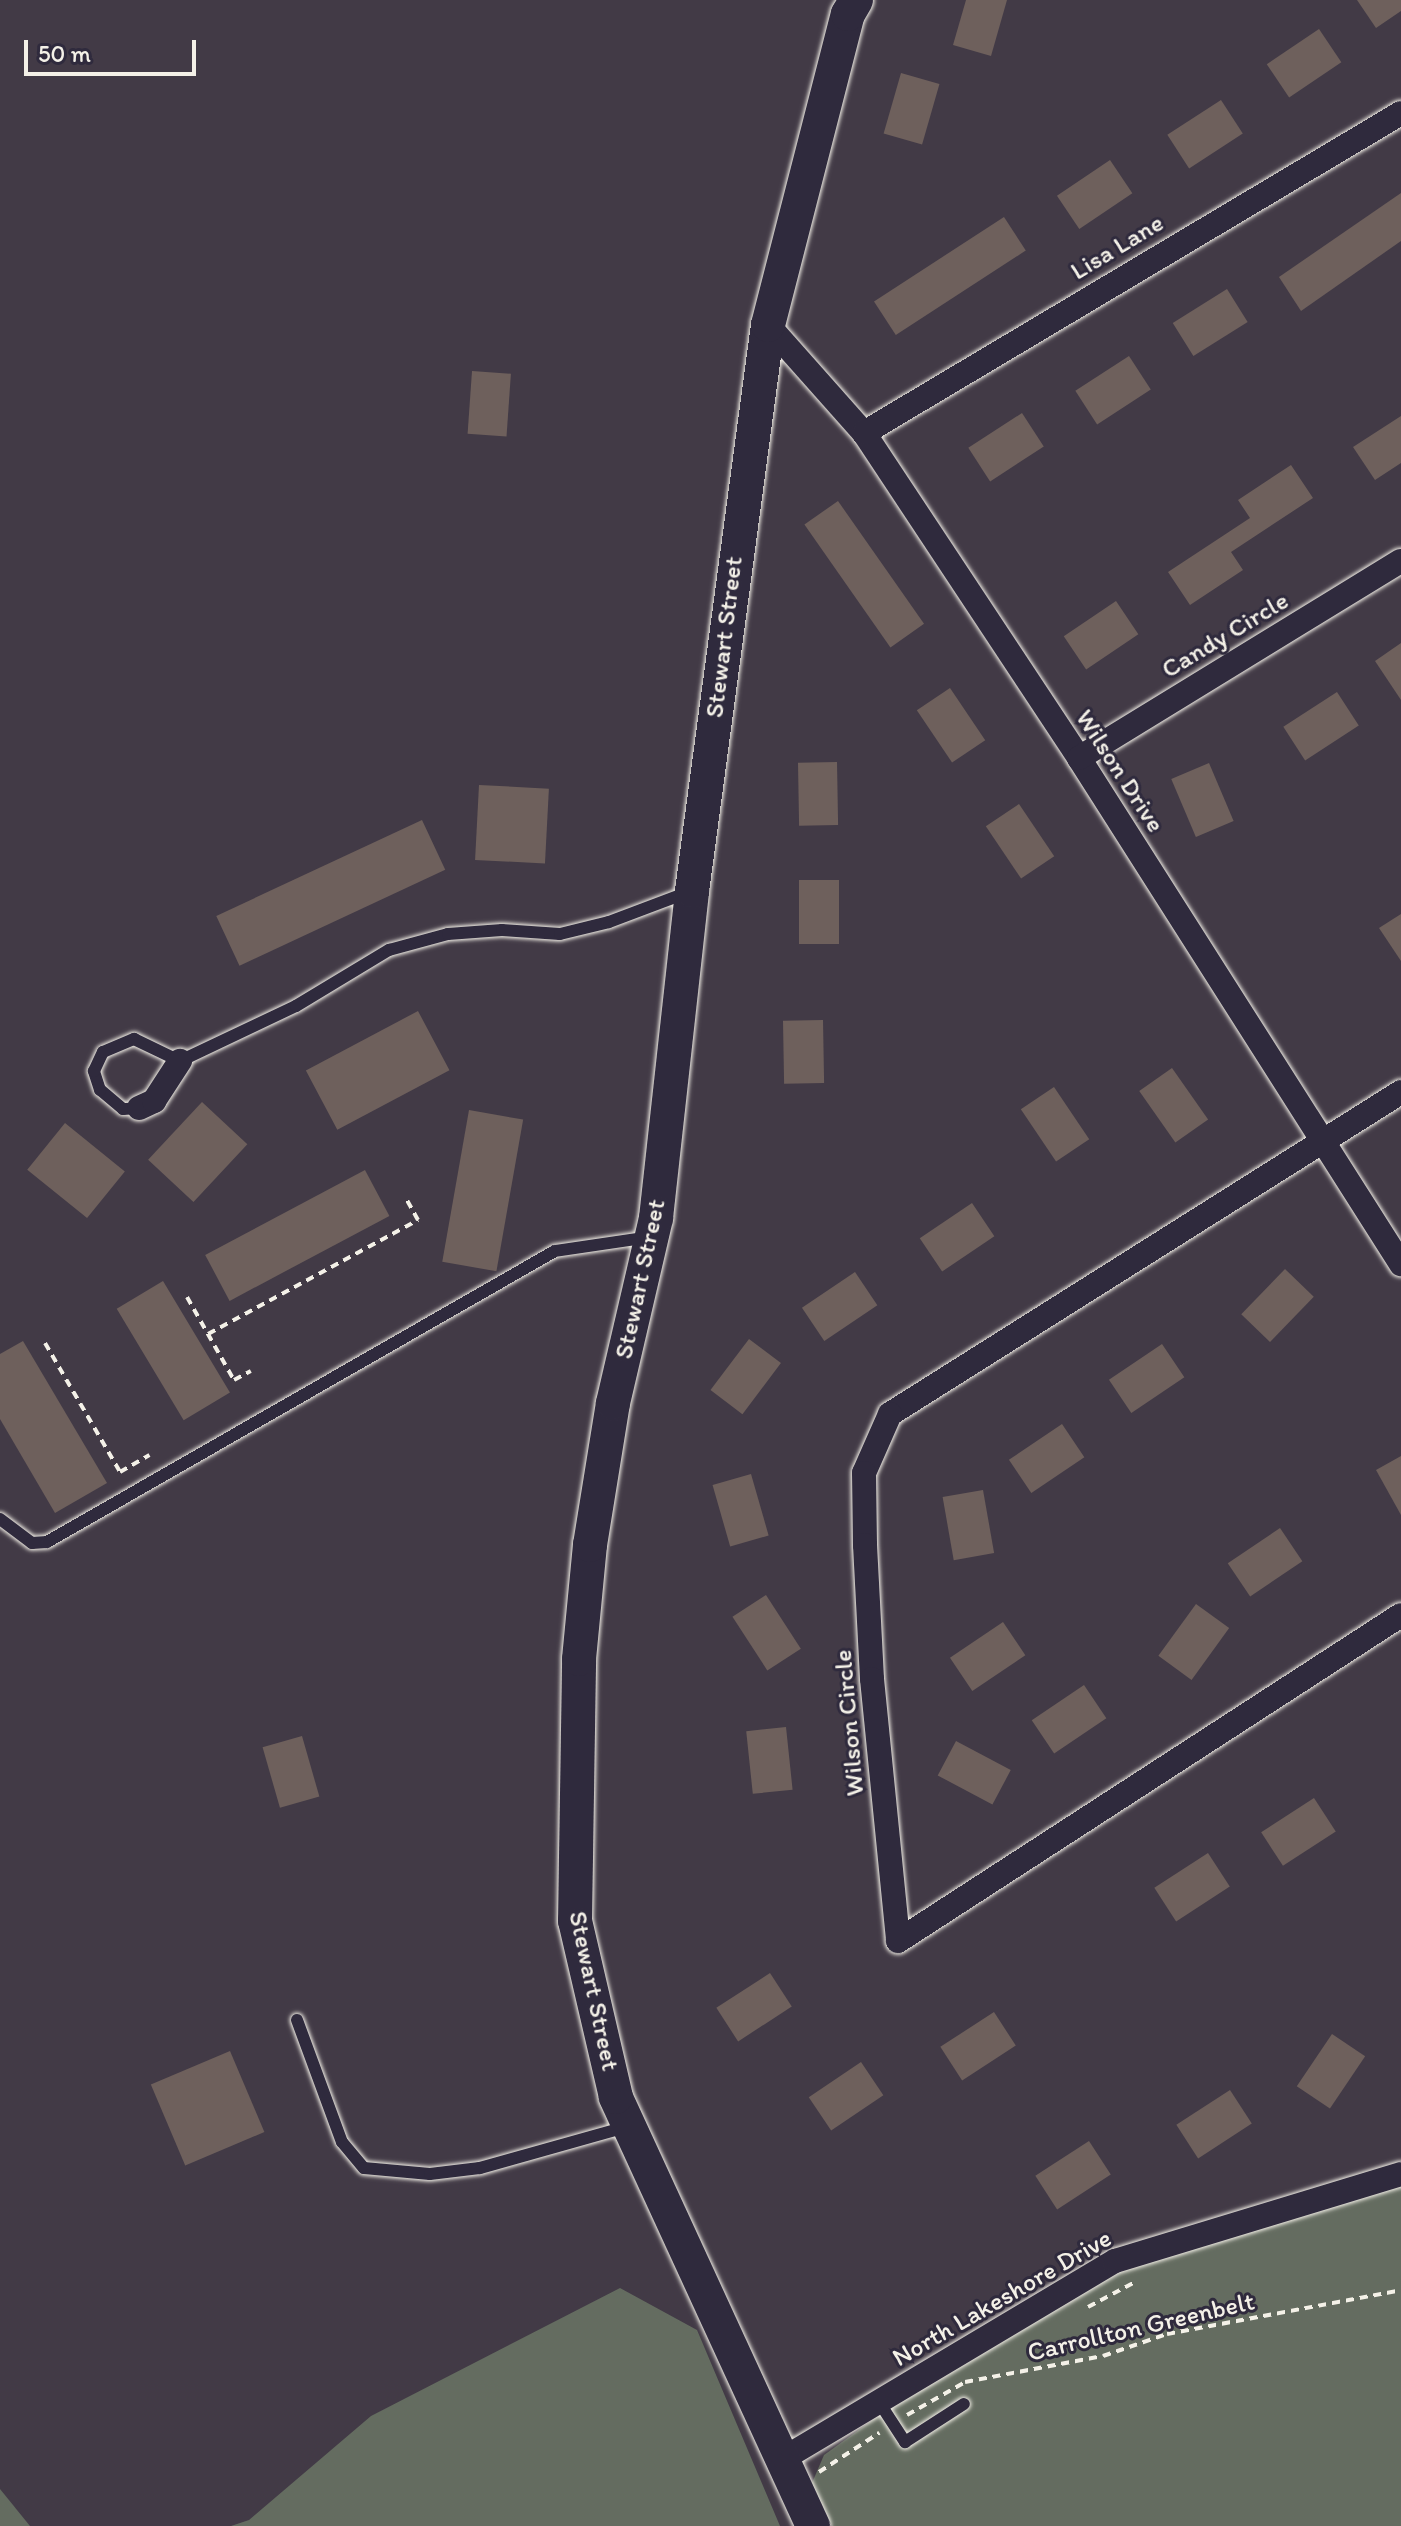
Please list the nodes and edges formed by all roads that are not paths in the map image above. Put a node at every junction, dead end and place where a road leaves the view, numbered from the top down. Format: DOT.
graph roads {
  1 [pos="856,0"];
  2 [pos="1401,113"];
  3 [pos="768,325"];
  4 [pos="864,433"];
  5 [pos="1401,561"];
  6 [pos="1079,758"];
  7 [pos="692,891"];
  8 [pos="180,1061"];
  9 [pos="1401,1092"];
  10 [pos="139,1108"];
  11 [pos="1320,1140"];
  12 [pos="652,1237"];
  13 [pos="1401,1264"];
  14 [pos="0,1519"];
  15 [pos="1401,1615"];
  16 [pos="297,2020"];
  17 [pos="629,2126"];
  18 [pos="1401,2174"];
  19 [pos="879,2402"];
  20 [pos="964,2404"];
  21 [pos="781,2460"];
  22 [pos="813,2526"];
  1 -- 3 [label="street, Stewart Street"];
  2 -- 4 [label="street, Lisa Lane"];
  3 -- 4 [label="street, Wilson Drive"];
  3 -- 7 [label="street, Stewart Street"];
  4 -- 6 [label="street, Wilson Drive"];
  5 -- 6 [label="street, Candy Circle"];
  6 -- 11 [label="street, Wilson Drive"];
  7 -- 8 [label="lane"];
  7 -- 12 [label="street, Stewart Street"];
  8 -- 10 [label="street"];
  8 -- 10 [label="lane"];
  9 -- 11 [label="street"];
  11 -- 13 [label="street, Wilson Drive"];
  11 -- 15 [label="street, Wilson Circle"];
  12 -- 14 [label="lane"];
  12 -- 17 [label="street, Stewart Street"];
  16 -- 17 [label="lane"];
  17 -- 21 [label="street, Stewart Street"];
  18 -- 19 [label="street, North Lakeshore Drive"];
  19 -- 20 [label="lane"];
  19 -- 21 [label="street, North Lakeshore Drive"];
  21 -- 22 [label="street, Stewart Street"];
}
